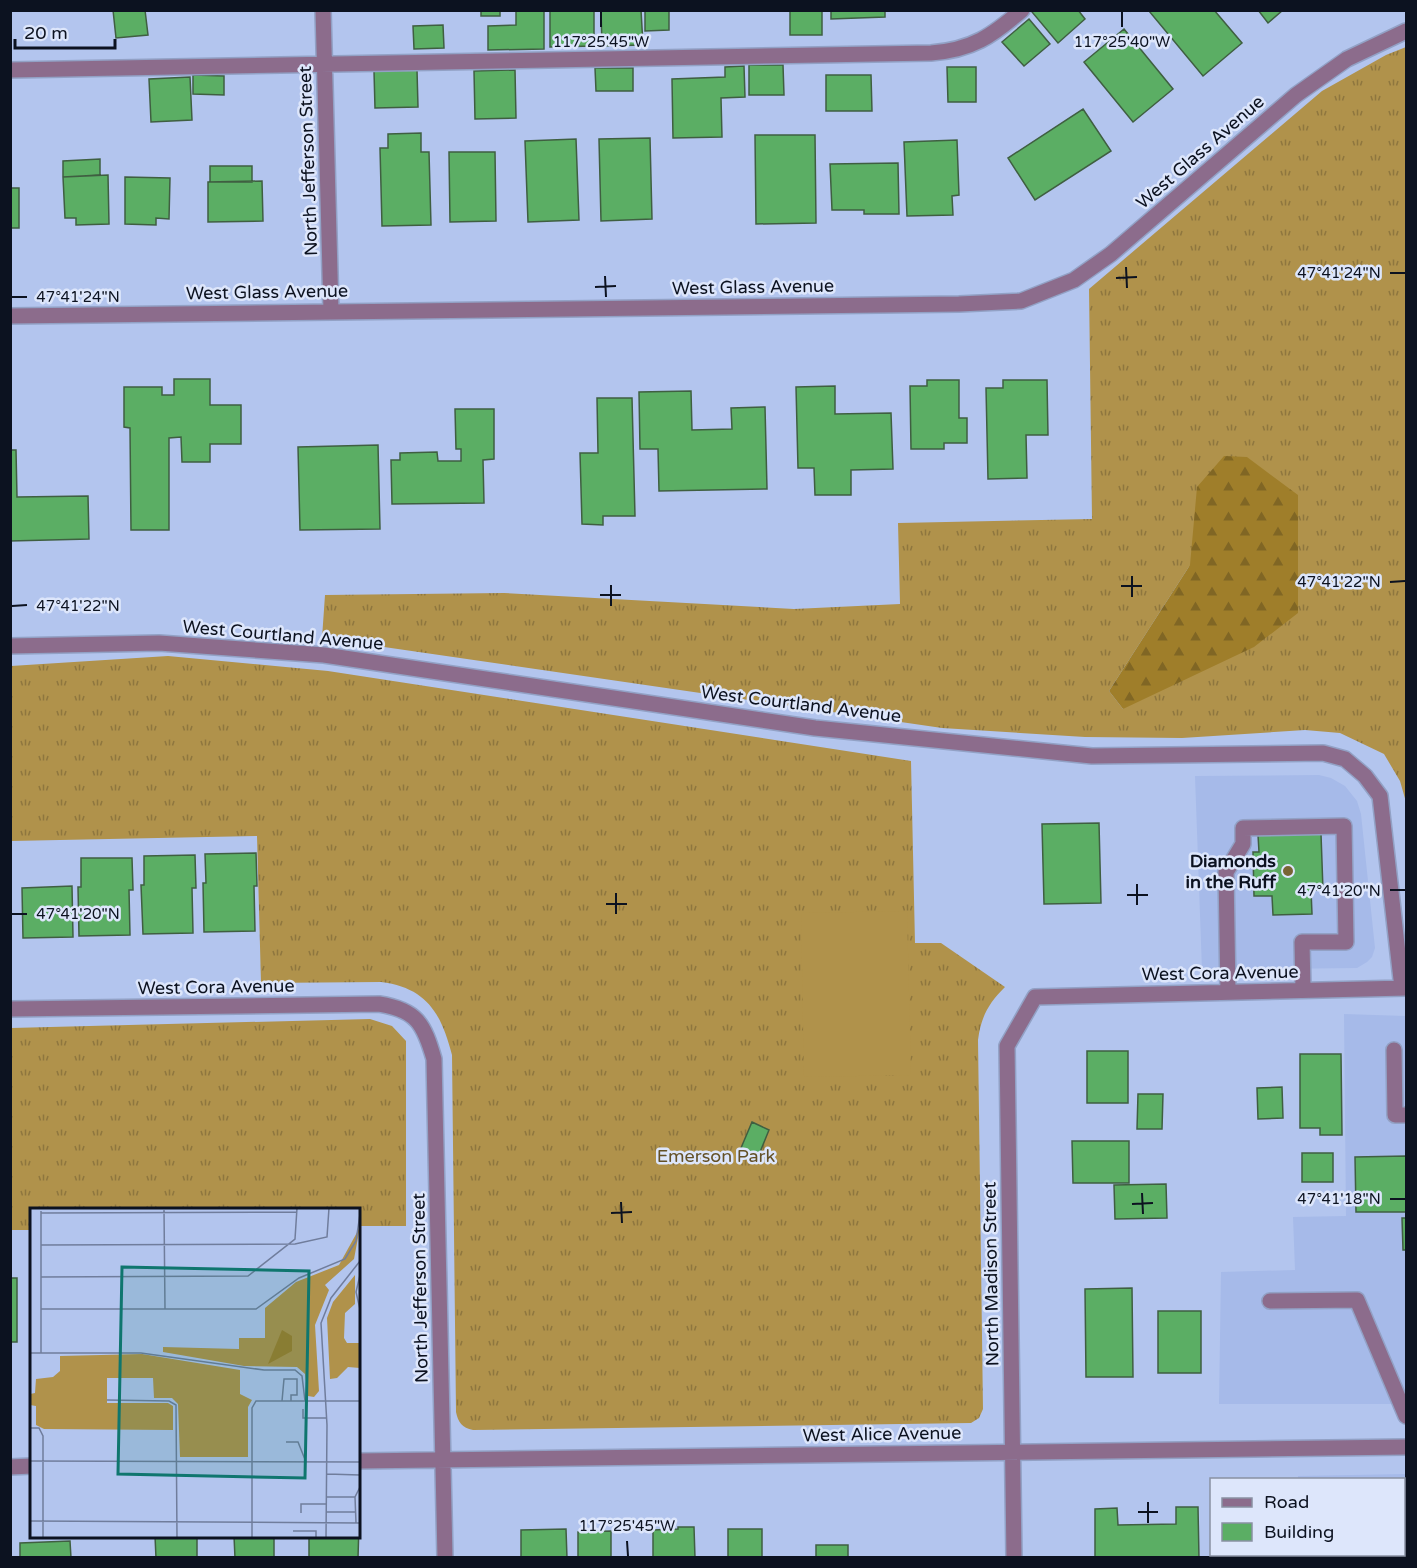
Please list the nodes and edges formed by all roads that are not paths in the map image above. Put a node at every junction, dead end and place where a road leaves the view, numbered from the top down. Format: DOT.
graph roads {
  1 [pos="323,10"];
  2 [pos="1022,10"];
  3 [pos="1407,31"];
  4 [pos="324,65"];
  5 [pos="10,70"];
  6 [pos="332,311"];
  7 [pos="10,315"];
  8 [pos="10,646"];
  9 [pos="1404,988"];
  10 [pos="1303,990"];
  11 [pos="1228,992"];
  12 [pos="1035,997"];
  13 [pos="10,1009"];
  14 [pos="418,1021"];
  15 [pos="1394,1050"];
  16 [pos="1407,1115"];
  17 [pos="1270,1302"];
  18 [pos="1407,1416"];
  19 [pos="1407,1448"];
  20 [pos="1013,1452"];
  21 [pos="444,1459"];
  22 [pos="360,1461"];
  23 [pos="30,1466"];
  24 [pos="10,1467"];
  25 [pos="445,1557"];
  26 [pos="1014,1557"];
  1 -- 4 [label="street, North Jefferson Street"];
  2 -- 4 [label="street"];
  3 -- 6 [label="street, West Glass Avenue"];
  4 -- 5 [label="street"];
  4 -- 6 [label="street, North Jefferson Street"];
  6 -- 7 [label="street, West Glass Avenue"];
  8 -- 9 [label="street, West Courtland Avenue"];
  9 -- 10 [label="street, West Cora Avenue"];
  10 -- 11 [label="street, West Cora Avenue"];
  10 -- 11 [label="street"];
  11 -- 12 [label="street, West Cora Avenue"];
  12 -- 20 [label="street, North Madison Street"];
  13 -- 14 [label="street, West Cora Avenue"];
  14 -- 21 [label="street, North Jefferson Street"];
  15 -- 16 [label="street"];
  17 -- 18 [label="street"];
  19 -- 20 [label="street, West Alice Avenue"];
  20 -- 21 [label="street, West Alice Avenue"];
  20 -- 26 [label="street, North Madison Street"];
  21 -- 22 [label="street, West Alice Avenue"];
  21 -- 25 [label="street, North Jefferson Street"];
  23 -- 24 [label="street"];
}
